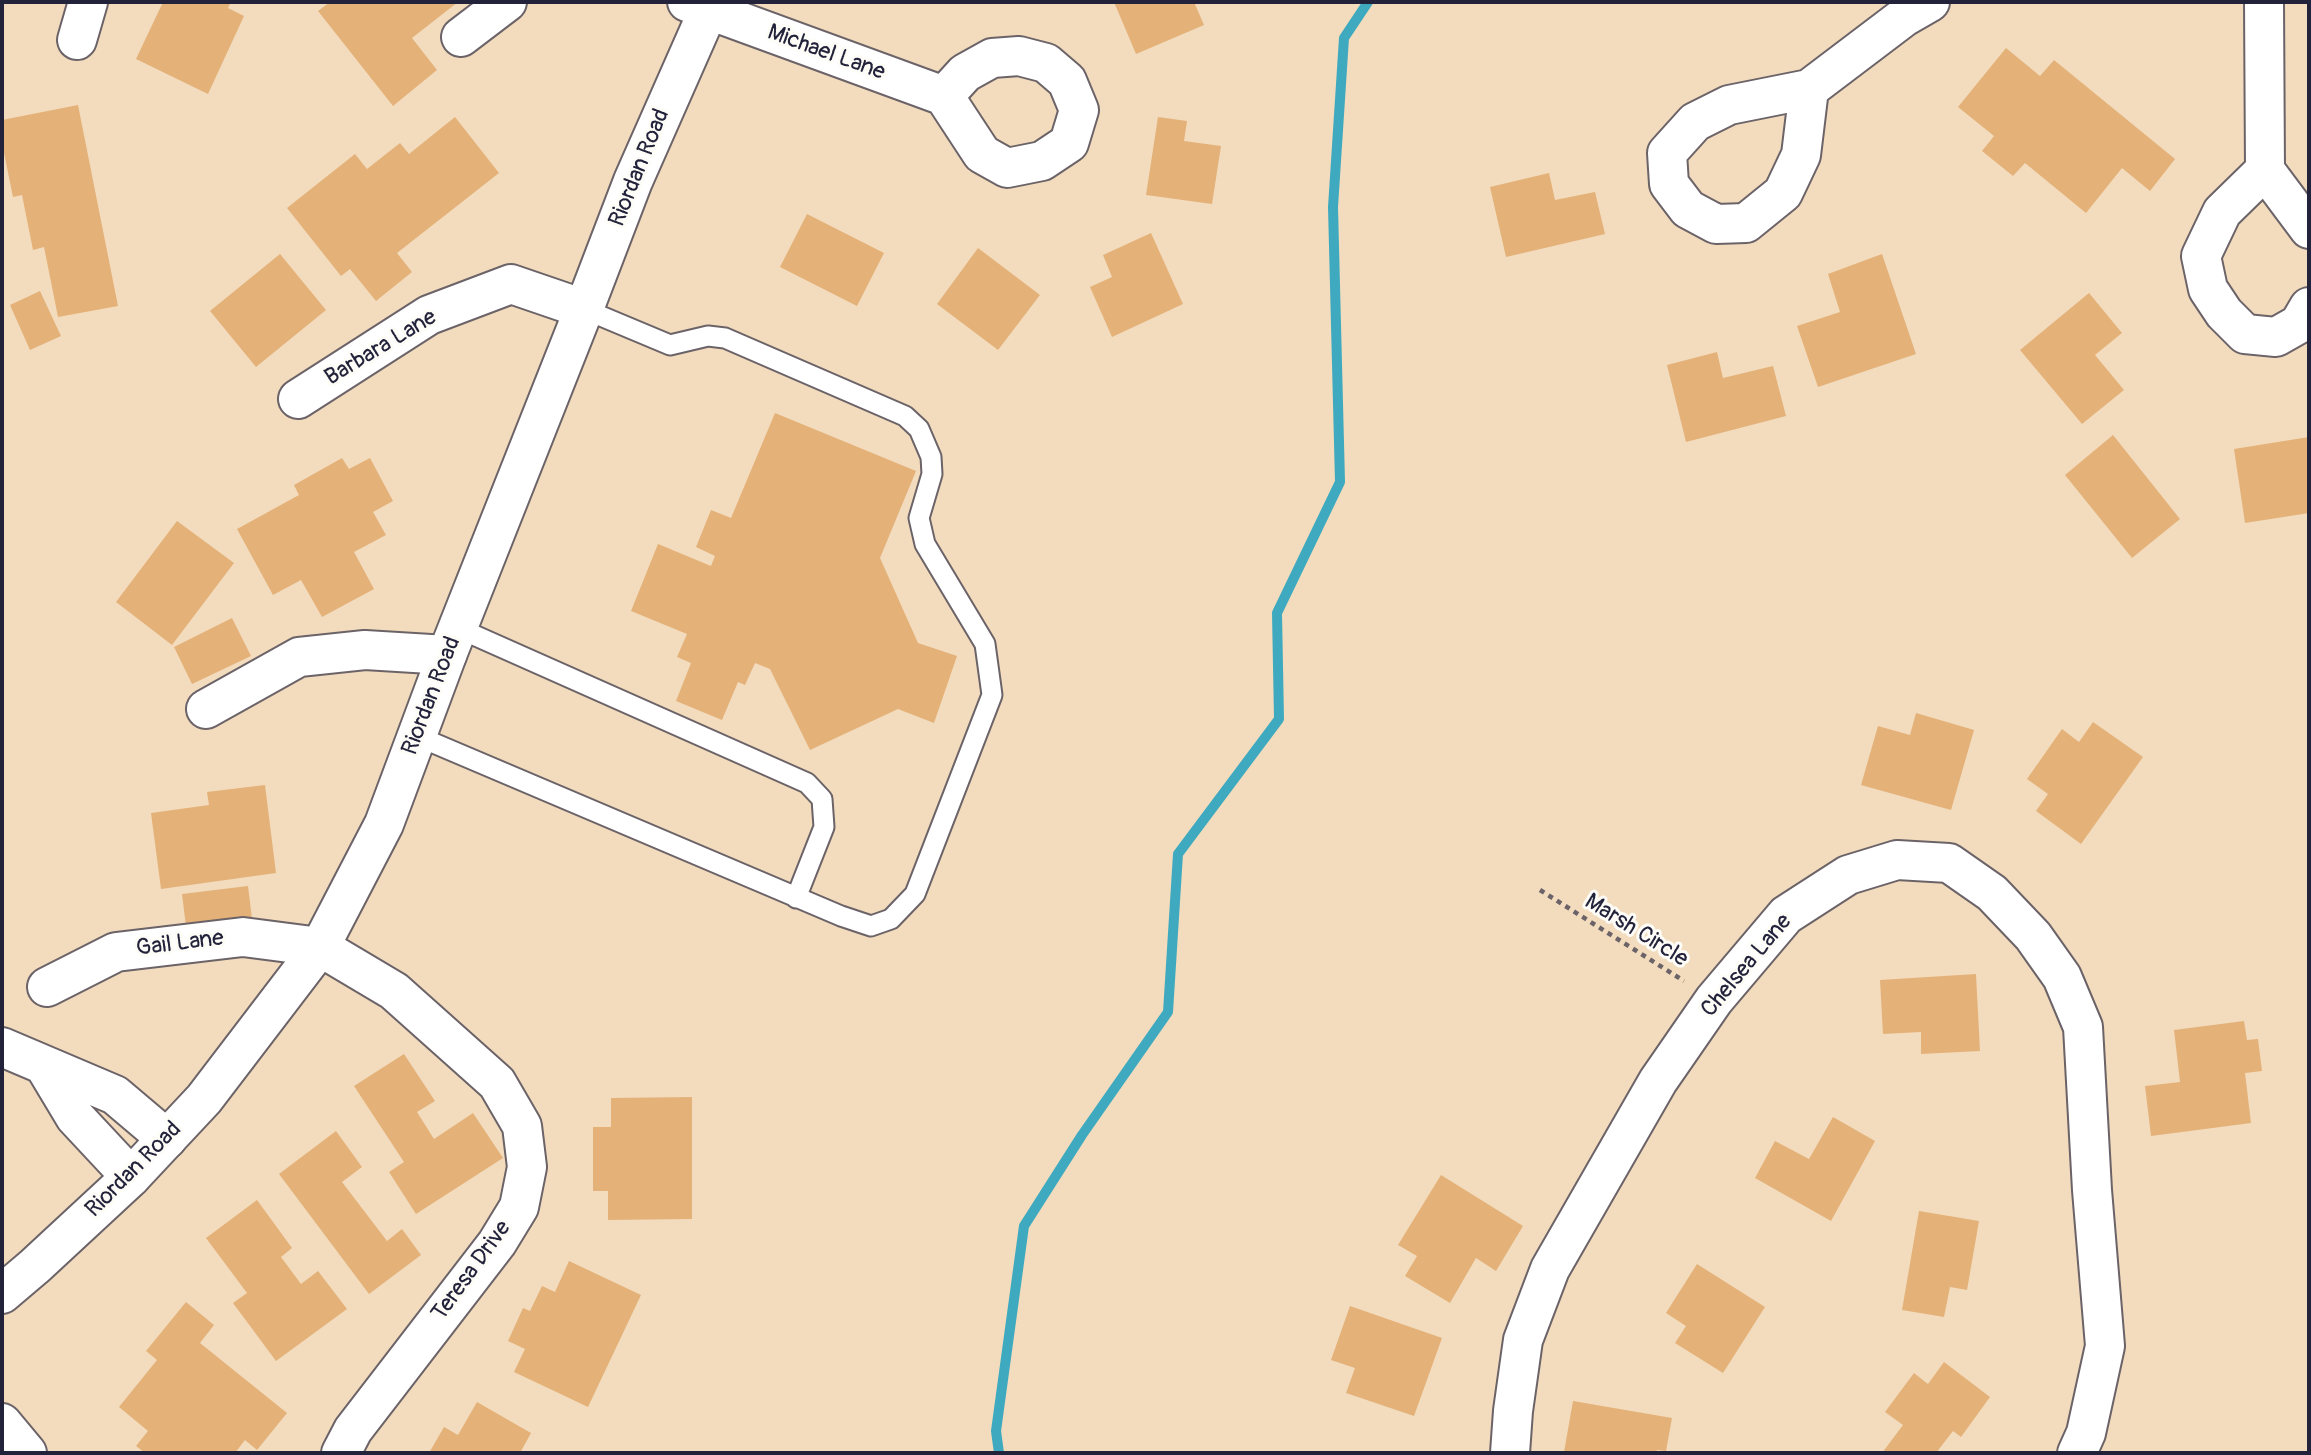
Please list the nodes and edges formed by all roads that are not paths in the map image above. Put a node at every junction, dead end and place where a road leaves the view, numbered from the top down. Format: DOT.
graph roads {
  1 [pos="88,2"];
  2 [pos="506,2"];
  3 [pos="1930,2"];
  4 [pos="2264,2"];
  5 [pos="702,4"];
  6 [pos="461,37"];
  7 [pos="77,40"];
  8 [pos="1809,89"];
  9 [pos="944,96"];
  10 [pos="2265,170"];
  11 [pos="2309,229"];
  12 [pos="2309,307"];
  13 [pos="584,309"];
  14 [pos="298,399"];
  15 [pos="453,641"];
  16 [pos="206,709"];
  17 [pos="416,736"];
  18 [pos="796,898"];
  19 [pos="320,947"];
  20 [pos="47,987"];
  21 [pos="2,1047"];
  22 [pos="45,1067"];
  23 [pos="167,1139"];
  24 [pos="131,1177"];
  25 [pos="2,1294"];
  26 [pos="2,1423"];
  27 [pos="27,1453"];
  28 [pos="341,1453"];
  29 [pos="1510,1453"];
  30 [pos="2077,1453"];
  1 -- 7 [label="street"];
  2 -- 6 [label="street"];
  3 -- 8 [label="street"];
  4 -- 10 [label="street"];
  5 -- 9 [label="street, Michael Lane"];
  5 -- 13 [label="street, Riordan Road"];
  10 -- 11 [label="street"];
  10 -- 12 [label="street"];
  13 -- 14 [label="street, Barbara Lane"];
  13 -- 15 [label="street, Riordan Road"];
  13 -- 18 [label="lane"];
  15 -- 16 [label="street"];
  15 -- 17 [label="street, Riordan Road"];
  15 -- 18 [label="lane"];
  17 -- 18 [label="lane"];
  17 -- 19 [label="street, Riordan Road"];
  19 -- 20 [label="street, Gail Lane"];
  19 -- 23 [label="street, Riordan Road"];
  19 -- 28 [label="street, Teresa Drive"];
  21 -- 22 [label="street"];
  22 -- 23 [label="street"];
  22 -- 24 [label="street"];
  23 -- 24 [label="street, Riordan Road"];
  24 -- 25 [label="street, Riordan Road"];
  26 -- 27 [label="street"];
  29 -- 30 [label="street, Chelsea Lane"];
}
